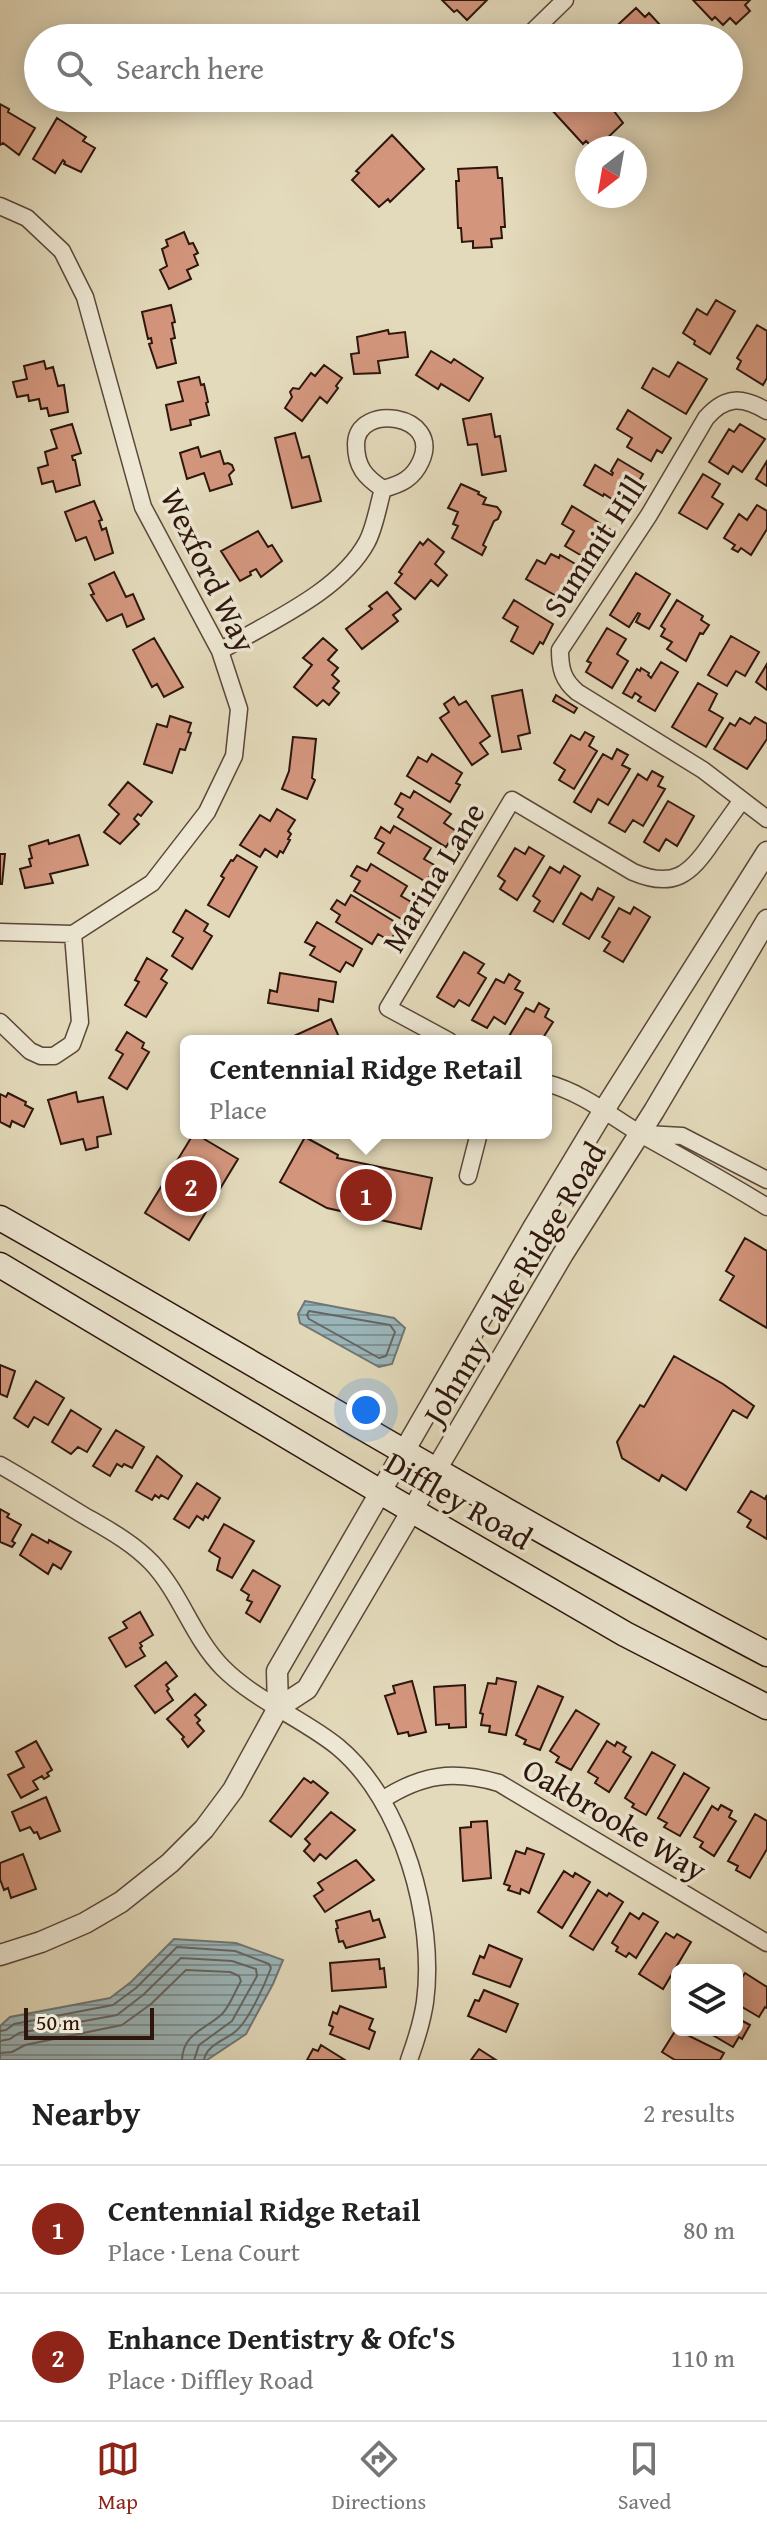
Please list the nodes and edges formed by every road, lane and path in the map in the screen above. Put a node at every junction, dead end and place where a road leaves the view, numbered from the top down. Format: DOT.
graph roads {
  1 [pos="565,0"];
  2 [pos="540,24"];
  3 [pos="0,206"];
  4 [pos="767,411"];
  5 [pos="383,489"];
  6 [pos="220,651"];
  7 [pos="742,800"];
  8 [pos="767,819"];
  9 [pos="767,852"];
  10 [pos="767,920"];
  11 [pos="0,932"];
  12 [pos="73,934"];
  13 [pos="0,1022"];
  14 [pos="438,1035"];
  15 [pos="552,1084"];
  16 [pos="604,1110"];
  17 [pos="640,1134"];
  18 [pos="477,1139"];
  19 [pos="468,1176"];
  20 [pos="767,1180"];
  21 [pos="767,1207"];
  22 [pos="0,1218"];
  23 [pos="0,1265"];
  24 [pos="404,1451"];
  25 [pos="0,1465"];
  26 [pos="436,1470"];
  27 [pos="380,1492"];
  28 [pos="412,1511"];
  29 [pos="767,1654"];
  30 [pos="767,1707"];
  31 [pos="278,1708"];
  32 [pos="382,1800"];
  33 [pos="767,1943"];
  34 [pos="0,1955"];
  35 [pos="409,2060"];
  1 -- 2 [label="street"];
  3 -- 6 [label="street, Wexford Way"];
  4 -- 7 [label="street, Summit Hill"];
  5 -- 5 [label="street"];
  5 -- 6 [label="street"];
  6 -- 12 [label="street, Wexford Way"];
  7 -- 8 [label="street, Summit Hill"];
  7 -- 14 [label="street, Marina Lane"];
  9 -- 16 [label="street, Johnny Cake Ridge Road"];
  10 -- 17 [label="street, Johnny Cake Ridge Road"];
  11 -- 12 [label="street"];
  12 -- 13 [label="street"];
  15 -- 16 [label="street"];
  16 -- 17 [label="street"];
  16 -- 24 [label="street, Johnny Cake Ridge Road"];
  17 -- 20 [label="street"];
  17 -- 21 [label="street"];
  17 -- 26 [label="street, Johnny Cake Ridge Road"];
  18 -- 19 [label="street"];
  22 -- 24 [label="main road, Diffley Road"];
  23 -- 27 [label="main road, Diffley Road"];
  24 -- 26 [label="main road, Diffley Road"];
  24 -- 27 [label="street, Johnny Cake Ridge Road"];
  25 -- 31 [label="street"];
  26 -- 28 [label="street, Johnny Cake Ridge Road"];
  26 -- 29 [label="main road, Diffley Road"];
  27 -- 28 [label="main road, Diffley Road"];
  27 -- 31 [label="street, Johnny Cake Ridge Road"];
  28 -- 30 [label="main road, Diffley Road"];
  28 -- 31 [label="street, Johnny Cake Ridge Road"];
  31 -- 32 [label="street"];
  31 -- 34 [label="street, Johnny Cake Ridge Road"];
  32 -- 33 [label="street, Oakbrooke Way"];
  32 -- 35 [label="street"];
}
